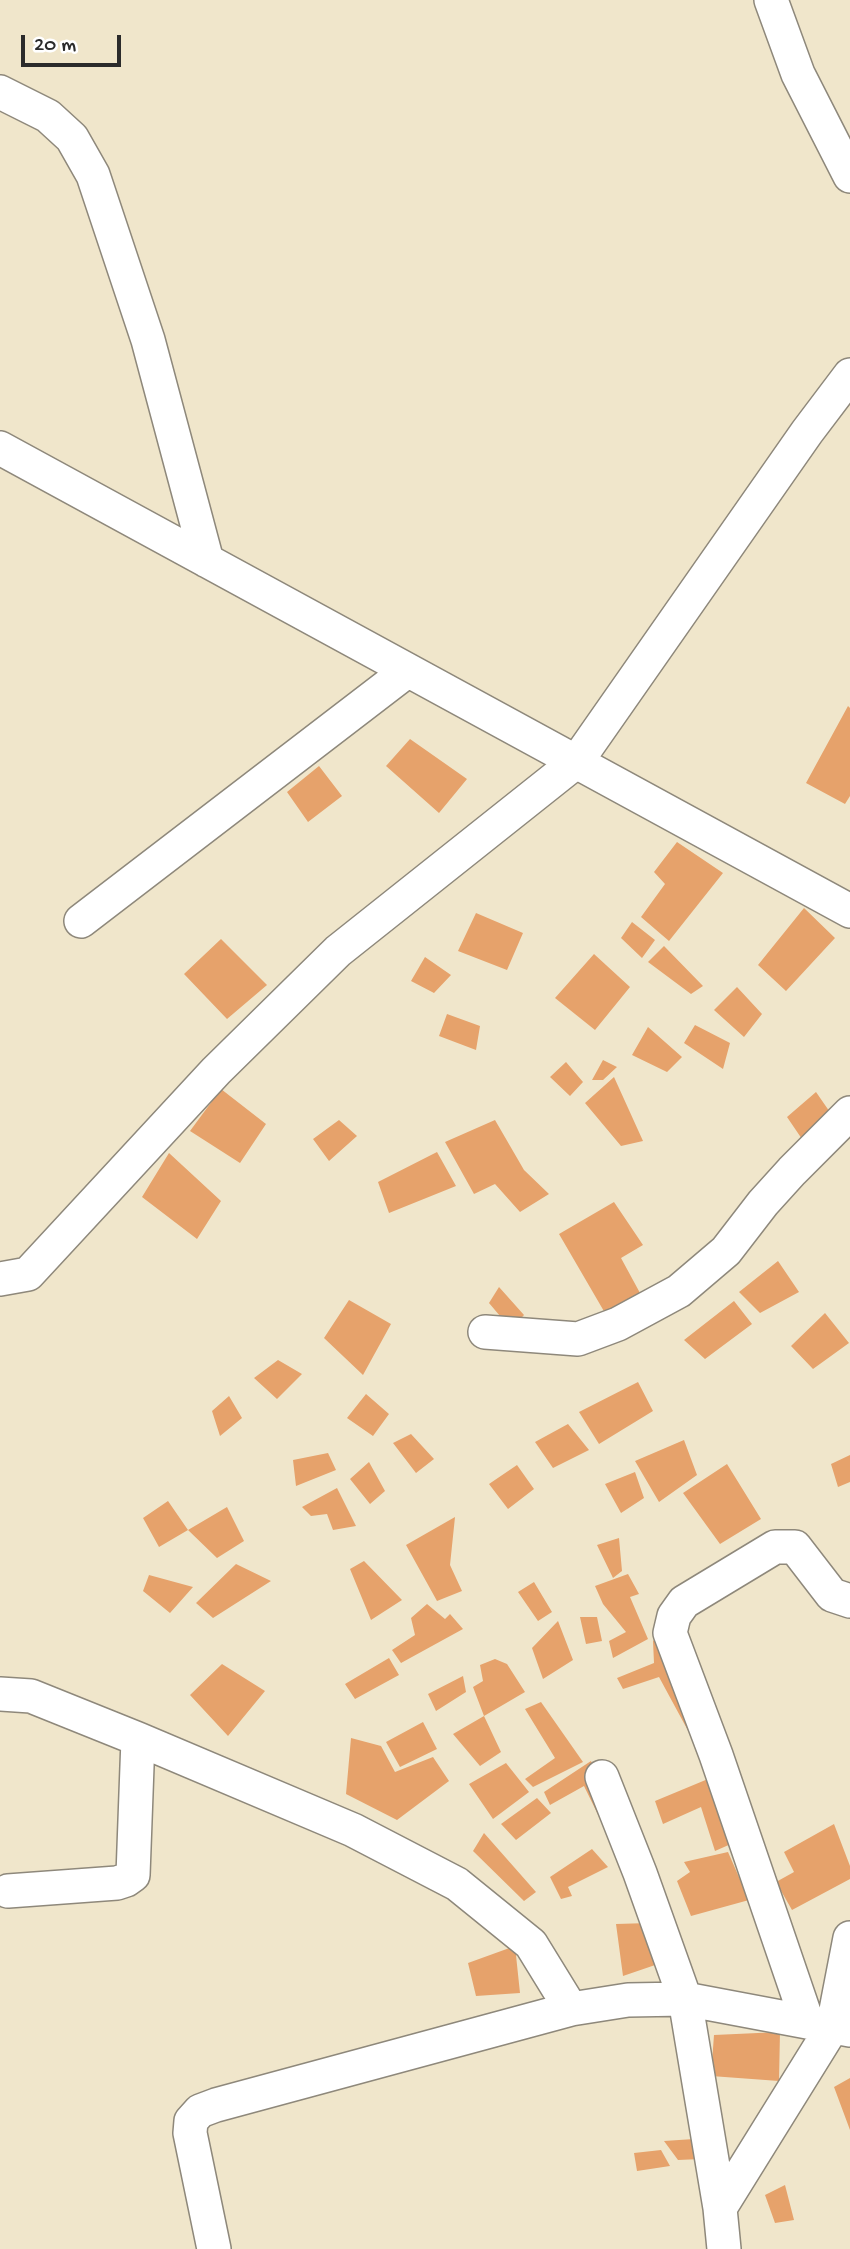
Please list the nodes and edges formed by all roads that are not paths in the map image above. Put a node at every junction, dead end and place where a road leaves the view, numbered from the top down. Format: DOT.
graph roads {
  1 [pos="771,0"];
  2 [pos="0,92"];
  3 [pos="850,176"];
  4 [pos="850,375"];
  5 [pos="0,449"];
  6 [pos="207,561"];
  7 [pos="407,671"];
  8 [pos="577,761"];
  9 [pos="850,911"];
  10 [pos="81,921"];
  11 [pos="850,1113"];
  12 [pos="0,1279"];
  13 [pos="485,1332"];
  14 [pos="850,1601"];
  15 [pos="0,1694"];
  16 [pos="138,1739"];
  17 [pos="602,1777"];
  18 [pos="8,1891"];
  19 [pos="850,1938"];
  20 [pos="685,1999"];
  21 [pos="571,2009"];
  22 [pos="830,2026"];
  23 [pos="720,2208"];
  24 [pos="214,2249"];
  25 [pos="724,2249"];
  1 -- 3 [label="street"];
  2 -- 6 [label="street"];
  4 -- 8 [label="street"];
  5 -- 6 [label="street"];
  6 -- 7 [label="street"];
  7 -- 8 [label="street"];
  7 -- 10 [label="street"];
  8 -- 9 [label="street"];
  8 -- 12 [label="street"];
  11 -- 13 [label="street"];
  14 -- 22 [label="street"];
  15 -- 16 [label="street"];
  16 -- 18 [label="street"];
  16 -- 21 [label="street"];
  17 -- 20 [label="street"];
  19 -- 22 [label="street"];
  20 -- 21 [label="street"];
  20 -- 22 [label="street"];
  20 -- 23 [label="street"];
  21 -- 24 [label="street"];
  22 -- 23 [label="street"];
  23 -- 25 [label="street"];
}
